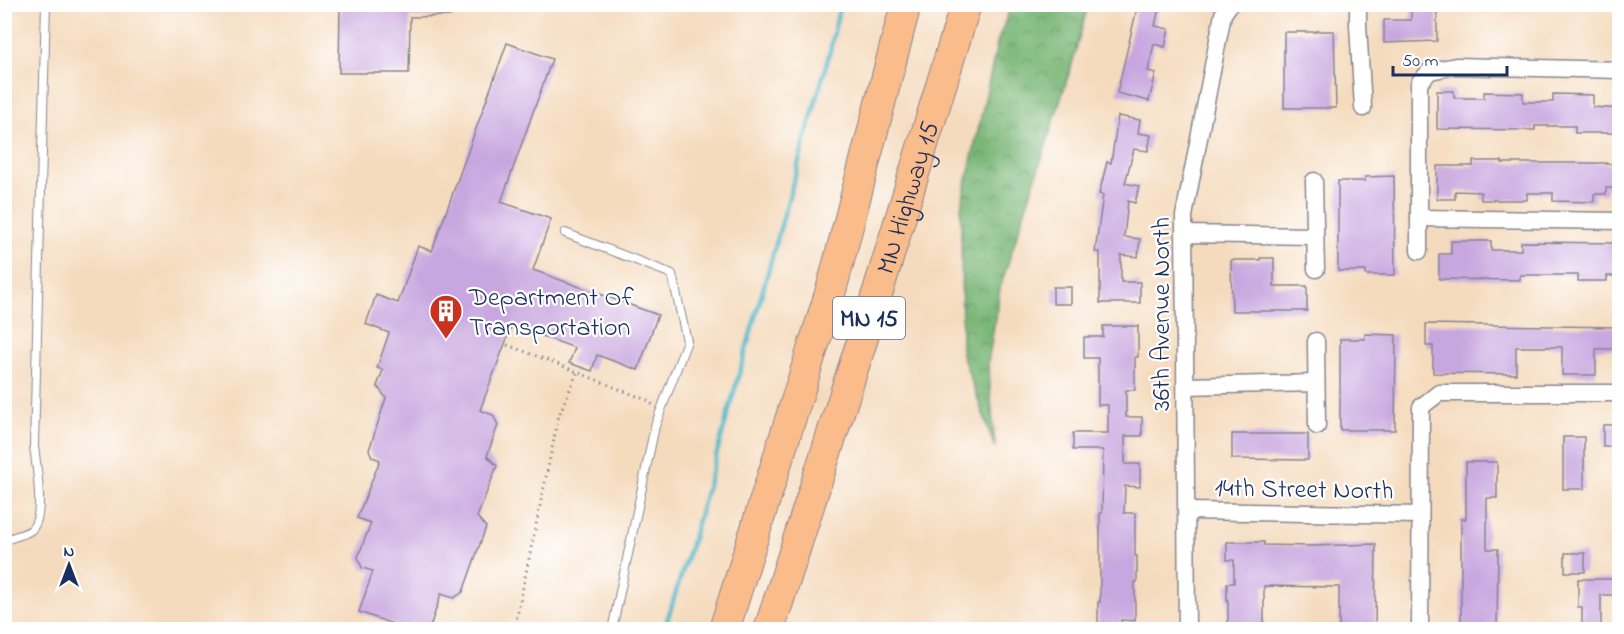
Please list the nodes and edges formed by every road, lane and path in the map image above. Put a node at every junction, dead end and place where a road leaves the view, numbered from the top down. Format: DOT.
graph roads {
  1 [pos="46,4"];
  2 [pos="906,4"];
  3 [pos="966,4"];
  4 [pos="1230,4"];
  5 [pos="1358,4"];
  6 [pos="1620,70"];
  7 [pos="1363,108"];
  8 [pos="1314,181"];
  9 [pos="1419,218"];
  10 [pos="1620,221"];
  11 [pos="565,233"];
  12 [pos="1184,234"];
  13 [pos="1315,236"];
  14 [pos="1419,251"];
  15 [pos="1316,269"];
  16 [pos="1316,341"];
  17 [pos="507,345"];
  18 [pos="577,373"];
  19 [pos="1316,383"];
  20 [pos="1185,386"];
  21 [pos="1620,393"];
  22 [pos="661,411"];
  23 [pos="1317,426"];
  24 [pos="1187,511"];
  25 [pos="1420,515"];
  26 [pos="9,539"];
  27 [pos="773,620"];
  28 [pos="514,630"];
  29 [pos="612,630"];
  30 [pos="724,630"];
  31 [pos="1187,630"];
  32 [pos="1420,630"];
  1 -- 26 [label="lane"];
  2 -- 30 [label="highway, MN Highway 15 / MN 15"];
  3 -- 27 [label="highway, MN Highway 15 / MN 15"];
  4 -- 12 [label="street, 36th Avenue North"];
  5 -- 7 [label="street"];
  6 -- 9 [label="street"];
  8 -- 13 [label="street"];
  9 -- 10 [label="street"];
  9 -- 14 [label="street"];
  11 -- 22 [label="lane"];
  12 -- 13 [label="street"];
  12 -- 20 [label="street, 36th Avenue North"];
  13 -- 15 [label="street"];
  16 -- 19 [label="street"];
  17 -- 18 [label="path"];
  18 -- 22 [label="path"];
  18 -- 28 [label="path"];
  19 -- 20 [label="street"];
  19 -- 23 [label="street"];
  20 -- 24 [label="street, 36th Avenue North"];
  21 -- 25 [label="street"];
  22 -- 29 [label="lane"];
  24 -- 25 [label="street, 14th Street North"];
  24 -- 31 [label="street, 36th Avenue North"];
  25 -- 32 [label="street"];
}
